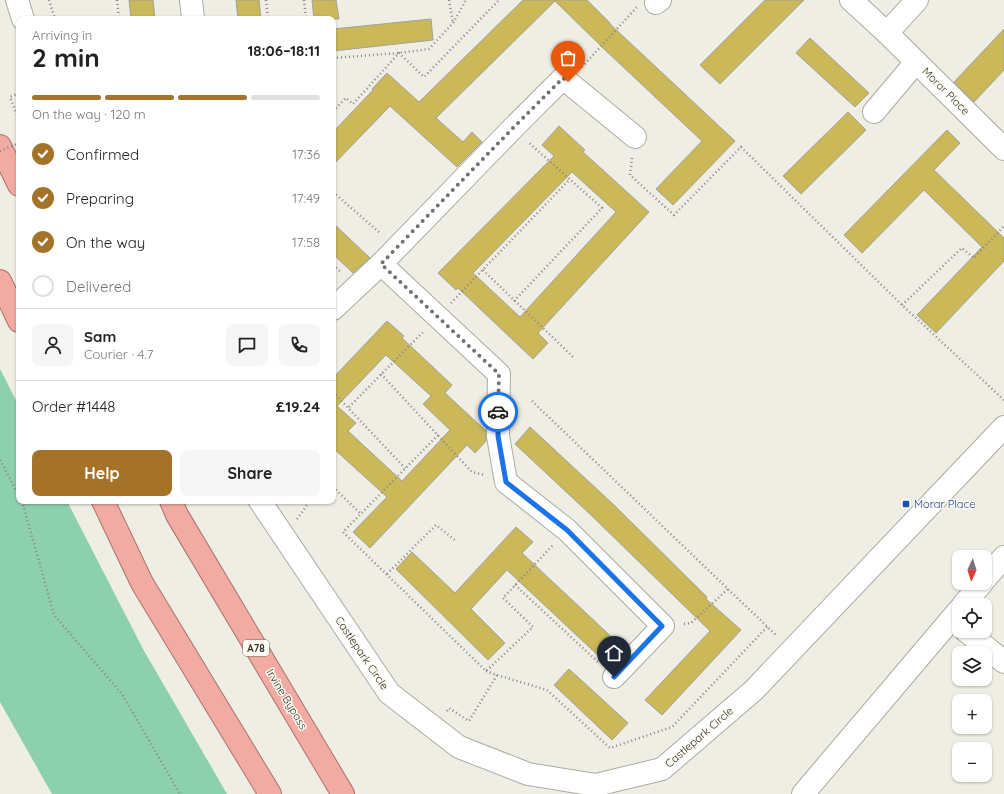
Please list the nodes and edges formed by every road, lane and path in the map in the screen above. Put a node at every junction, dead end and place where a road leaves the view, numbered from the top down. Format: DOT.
graph roads {
  1 [pos="17,0"];
  2 [pos="49,0"];
  3 [pos="117,0"];
  4 [pos="191,0"];
  5 [pos="266,0"];
  6 [pos="304,0"];
  7 [pos="449,0"];
  8 [pos="466,0"];
  9 [pos="499,0"];
  10 [pos="852,0"];
  11 [pos="917,0"];
  12 [pos="658,2"];
  13 [pos="22,16"];
  14 [pos="54,16"];
  15 [pos="119,16"];
  16 [pos="193,16"];
  17 [pos="268,16"];
  18 [pos="306,16"];
  19 [pos="453,23"];
  20 [pos="887,33"];
  21 [pos="399,53"];
  22 [pos="336,58"];
  23 [pos="916,62"];
  24 [pos="568,82"];
  25 [pos="16,94"];
  26 [pos="336,108"];
  27 [pos="16,112"];
  28 [pos="874,112"];
  29 [pos="513,128"];
  30 [pos="635,137"];
  31 [pos="16,145"];
  32 [pos="0,146"];
  33 [pos="1004,149"];
  34 [pos="0,151"];
  35 [pos="16,179"];
  36 [pos="570,179"];
  37 [pos="336,195"];
  38 [pos="1004,226"];
  39 [pos="397,248"];
  40 [pos="381,264"];
  41 [pos="483,270"];
  42 [pos="0,280"];
  43 [pos="514,301"];
  44 [pos="902,304"];
  45 [pos="336,306"];
  46 [pos="16,315"];
  47 [pos="437,317"];
  48 [pos="574,358"];
  49 [pos="381,374"];
  50 [pos="336,395"];
  51 [pos="1004,400"];
  52 [pos="532,402"];
  53 [pos="349,407"];
  54 [pos="1004,427"];
  55 [pos="438,435"];
  56 [pos="0,460"];
  57 [pos="405,468"];
  58 [pos="506,482"];
  59 [pos="16,490"];
  60 [pos="336,490"];
  61 [pos="23,504"];
  62 [pos="104,504"];
  63 [pos="172,504"];
  64 [pos="262,504"];
  65 [pos="308,504"];
  66 [pos="361,514"];
  67 [pos="297,519"];
  68 [pos="567,530"];
  69 [pos="456,541"];
  70 [pos="1004,557"];
  71 [pos="992,571"];
  72 [pos="387,574"];
  73 [pos="515,585"];
  74 [pos="728,589"];
  75 [pos="662,626"];
  76 [pos="767,627"];
  77 [pos="952,627"];
  78 [pos="980,638"];
  79 [pos="792,650"];
  80 [pos="1004,662"];
  81 [pos="486,671"];
  82 [pos="497,675"];
  83 [pos="614,677"];
  84 [pos="434,728"];
  85 [pos="180,794"];
  86 [pos="270,794"];
  87 [pos="343,794"];
  88 [pos="803,794"];
  1 -- 13 [label="street"];
  2 -- 14 [label="path"];
  3 -- 15 [label="path"];
  4 -- 16 [label="street"];
  5 -- 17 [label="path"];
  6 -- 18 [label="path"];
  7 -- 19 [label="path"];
  8 -- 19 [label="path"];
  9 -- 21 [label="path"];
  10 -- 20 [label="street, Morar Place"];
  11 -- 20 [label="street"];
  12 -- 24 [label="path"];
  19 -- 21 [label="path"];
  20 -- 23 [label="street, Morar Place"];
  21 -- 22 [label="path"];
  21 -- 26 [label="path"];
  23 -- 28 [label="street"];
  23 -- 33 [label="street, Morar Place"];
  24 -- 29 [label="street"];
  24 -- 30 [label="street"];
  25 -- 27 [label="path"];
  29 -- 36 [label="path"];
  29 -- 39 [label="street"];
  30 -- 44 [label="path"];
  31 -- 34 [label="path, bridge"];
  32 -- 35 [label="highway"];
  36 -- 41 [label="path"];
  36 -- 43 [label="path"];
  37 -- 39 [label="path"];
  38 -- 44 [label="path"];
  39 -- 40 [label="street"];
  40 -- 45 [label="street"];
  40 -- 47 [label="street"];
  41 -- 43 [label="path"];
  41 -- 47 [label="path"];
  42 -- 46 [label="highway"];
  43 -- 48 [label="path"];
  44 -- 51 [label="path"];
  47 -- 49 [label="path"];
  47 -- 58 [label="street"];
  49 -- 53 [label="path"];
  49 -- 55 [label="path"];
  50 -- 53 [label="path"];
  52 -- 74 [label="path"];
  53 -- 57 [label="path"];
  54 -- 79 [label="street, Castlepark Circle"];
  55 -- 57 [label="path"];
  55 -- 58 [label="path"];
  56 -- 59 [label="path"];
  57 -- 66 [label="path"];
  58 -- 68 [label="street"];
  60 -- 66 [label="path"];
  61 -- 85 [label="path"];
  62 -- 86 [label="highway"];
  63 -- 87 [label="highway, Irvine Bypass / A78"];
  64 -- 84 [label="street, Castlepark Circle"];
  65 -- 67 [label="path"];
  66 -- 72 [label="path"];
  68 -- 73 [label="path"];
  68 -- 75 [label="street"];
  69 -- 72 [label="path"];
  70 -- 71 [label="street"];
  72 -- 81 [label="path"];
  73 -- 81 [label="path"];
  73 -- 83 [label="path"];
  74 -- 75 [label="path"];
  74 -- 76 [label="path"];
  75 -- 83 [label="street"];
  76 -- 79 [label="path"];
  76 -- 82 [label="path"];
  77 -- 88 [label="street"];
  78 -- 80 [label="street"];
  79 -- 84 [label="street, Castlepark Circle"];
  81 -- 82 [label="path"];
  82 -- 84 [label="path"];
}
